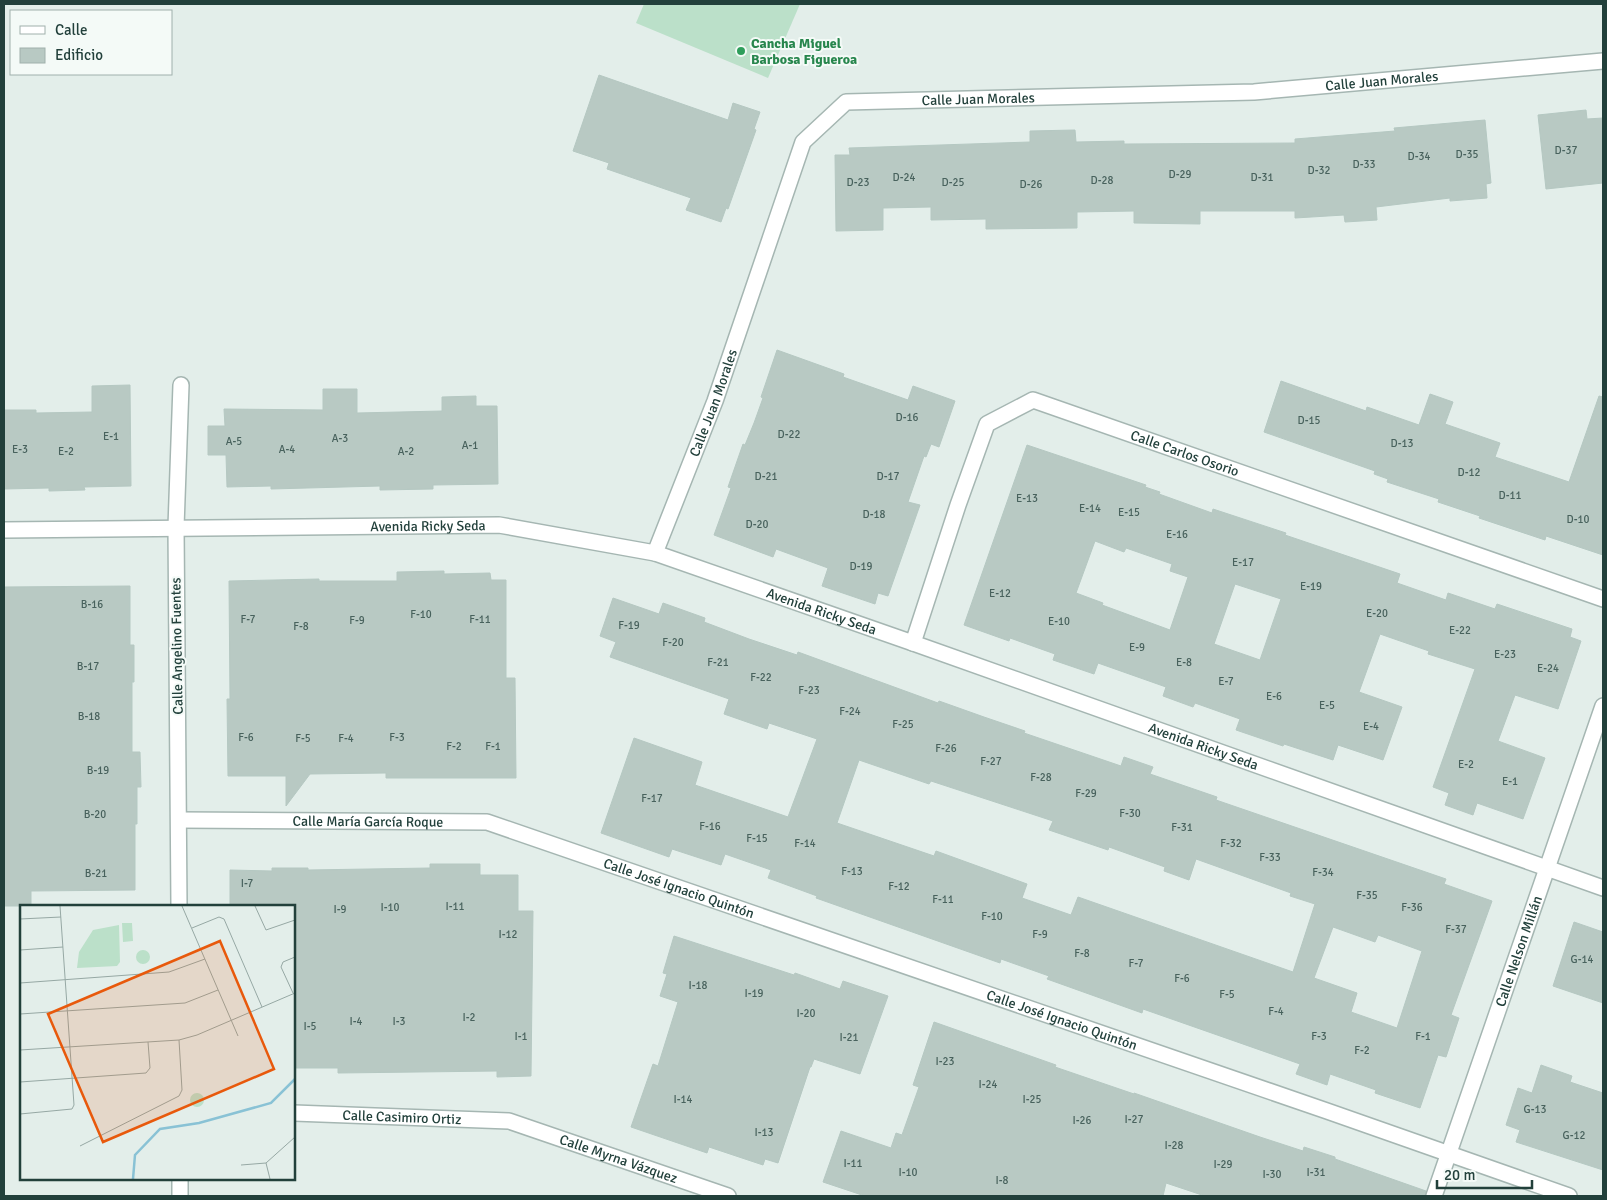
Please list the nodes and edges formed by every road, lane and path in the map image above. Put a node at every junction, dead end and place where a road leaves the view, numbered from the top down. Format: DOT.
graph roads {
  1 [pos="1603,61"];
  2 [pos="180,385"];
  3 [pos="176,527"];
  4 [pos="4,530"];
  5 [pos="655,553"];
  6 [pos="1603,599"];
  7 [pos="913,643"];
  8 [pos="1603,706"];
  9 [pos="179,820"];
  10 [pos="553,846"];
  11 [pos="1547,868"];
  12 [pos="1603,888"];
  13 [pos="179,905"];
  14 [pos="295,1113"];
  15 [pos="509,1121"];
  16 [pos="1449,1154"];
  17 [pos="180,1180"];
  18 [pos="180,1196"];
  19 [pos="728,1196"];
  20 [pos="1434,1196"];
  21 [pos="1569,1196"];
  1 -- 5 [label="street, Calle Juan Morales"];
  2 -- 3 [label="street, Calle Angelino Fuentes"];
  3 -- 4 [label="street, Avenida Ricky Seda"];
  3 -- 5 [label="street, Avenida Ricky Seda"];
  3 -- 9 [label="street, Calle Angelino Fuentes"];
  5 -- 7 [label="street, Avenida Ricky Seda"];
  6 -- 7 [label="street, Calle Carlos Osorio"];
  7 -- 11 [label="street, Avenida Ricky Seda"];
  8 -- 11 [label="street, Calle Nelson Millán"];
  9 -- 10 [label="street, Calle María García Roque"];
  9 -- 13 [label="street, Calle Angelino Fuentes"];
  10 -- 16 [label="street, Calle José Ignacio Quintón"];
  11 -- 12 [label="street, Avenida Ricky Seda"];
  11 -- 16 [label="street, Calle Nelson Millán"];
  14 -- 15 [label="street, Calle Casimiro Ortiz"];
  15 -- 19 [label="street, Calle Myrna Vázquez"];
  16 -- 20 [label="street, Calle Nelson Millán"];
  16 -- 21 [label="street, Calle José Ignacio Quintón"];
  17 -- 18 [label="street"];
}
